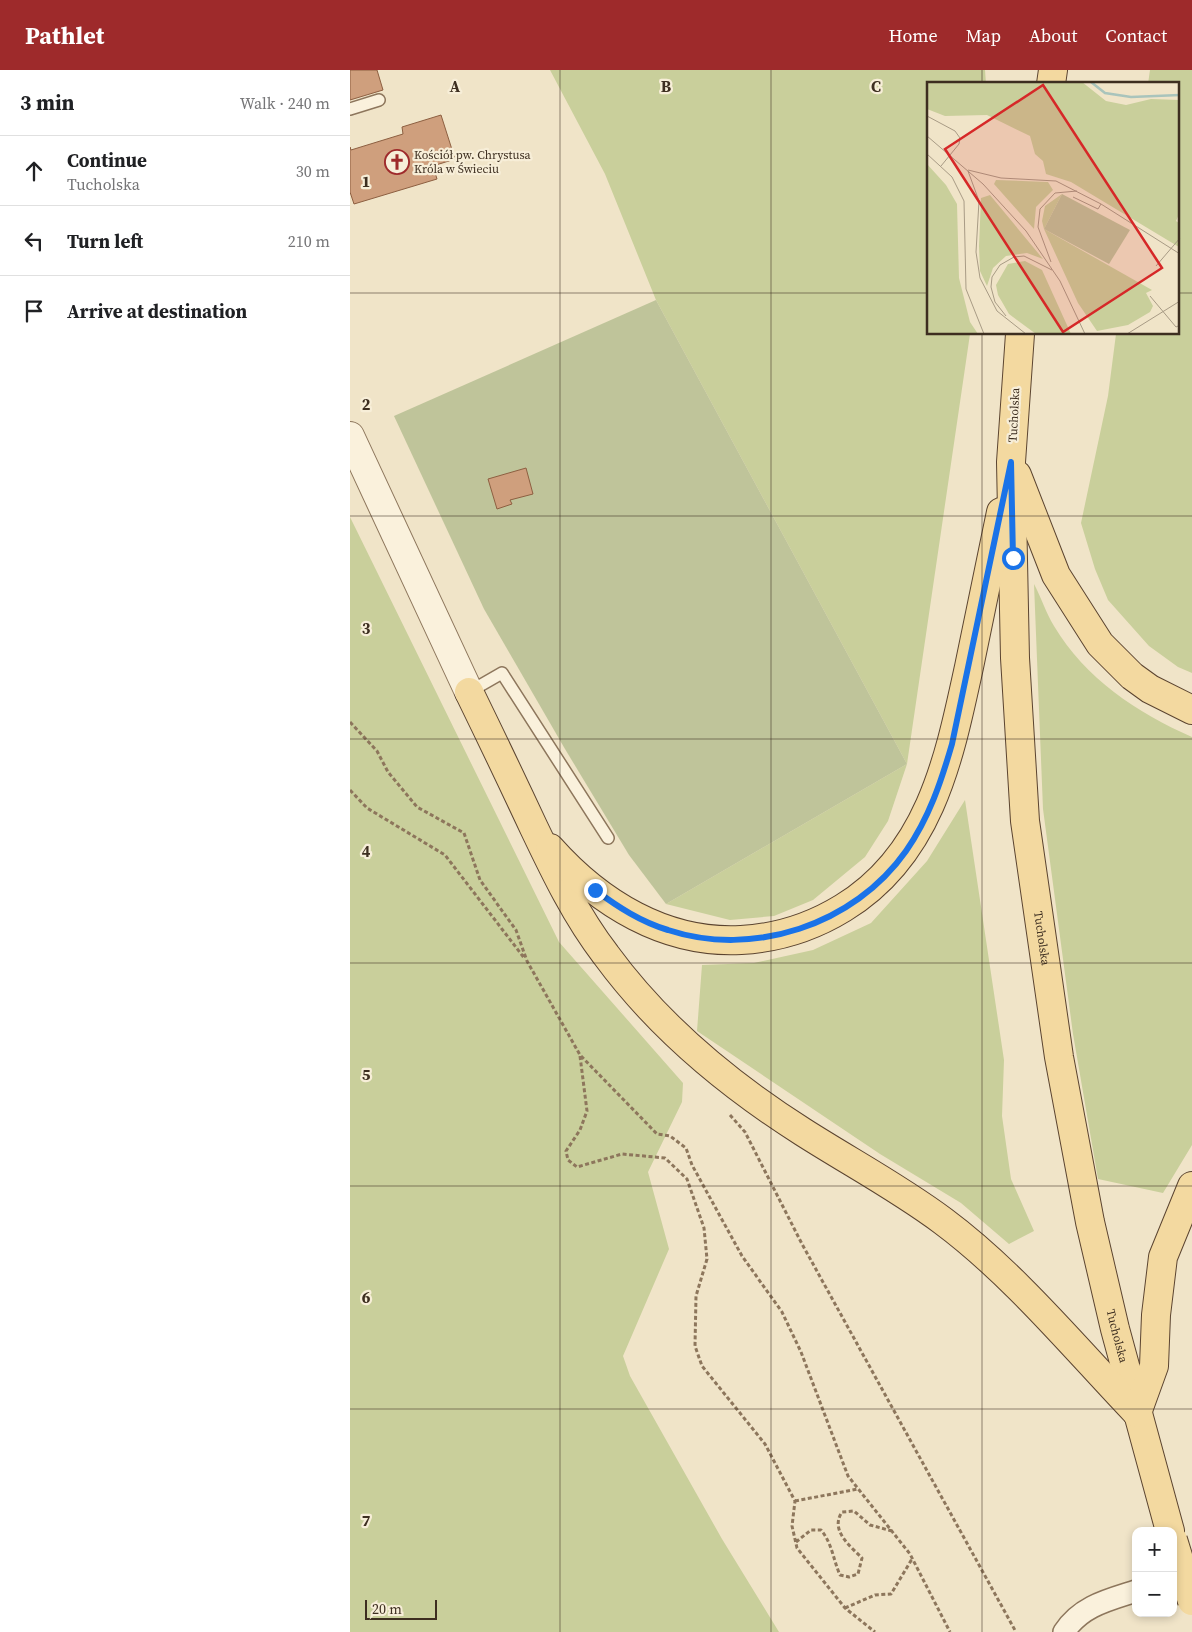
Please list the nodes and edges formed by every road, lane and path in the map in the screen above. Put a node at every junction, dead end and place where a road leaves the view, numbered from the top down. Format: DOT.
graph roads {
  1 [pos="379,100"];
  2 [pos="350,109"];
  3 [pos="1020,335"];
  4 [pos="350,436"];
  5 [pos="1011,462"];
  6 [pos="469,692"];
  7 [pos="1192,710"];
  8 [pos="350,722"];
  9 [pos="350,790"];
  10 [pos="536,831"];
  11 [pos="608,838"];
  12 [pos="528,961"];
  13 [pos="580,1055"];
  14 [pos="1192,1186"];
  15 [pos="1137,1413"];
  16 [pos="858,1490"];
  17 [pos="795,1501"];
  18 [pos="1169,1527"];
  19 [pos="892,1532"];
  20 [pos="796,1542"];
  21 [pos="1177,1553"];
  22 [pos="912,1558"];
  23 [pos="1192,1573"];
  24 [pos="1177,1578"];
  25 [pos="1132,1592"];
  26 [pos="1192,1601"];
  27 [pos="845,1608"];
  28 [pos="875,1632"];
  29 [pos="950,1632"];
  30 [pos="1064,1632"];
  1 -- 2 [label="lane"];
  3 -- 5 [label="main road, Tucholska"];
  4 -- 6 [label="street"];
  5 -- 7 [label="main road"];
  5 -- 10 [label="main road"];
  5 -- 15 [label="main road, Tucholska"];
  6 -- 10 [label="main road"];
  6 -- 11 [label="lane"];
  8 -- 12 [label="path"];
  9 -- 12 [label="path"];
  10 -- 15 [label="main road"];
  12 -- 13 [label="path"];
  13 -- 16 [label="path"];
  13 -- 17 [label="path"];
  14 -- 15 [label="main road"];
  15 -- 18 [label="main road, Tucholska"];
  16 -- 17 [label="path"];
  16 -- 19 [label="path"];
  17 -- 20 [label="path"];
  19 -- 20 [label="path"];
  19 -- 22 [label="path"];
  20 -- 27 [label="path"];
  21 -- 26 [label="main road, bridge"];
  22 -- 27 [label="path"];
  22 -- 29 [label="path"];
  23 -- 24 [label="street"];
  25 -- 30 [label="street"];
  27 -- 28 [label="path"];
}
